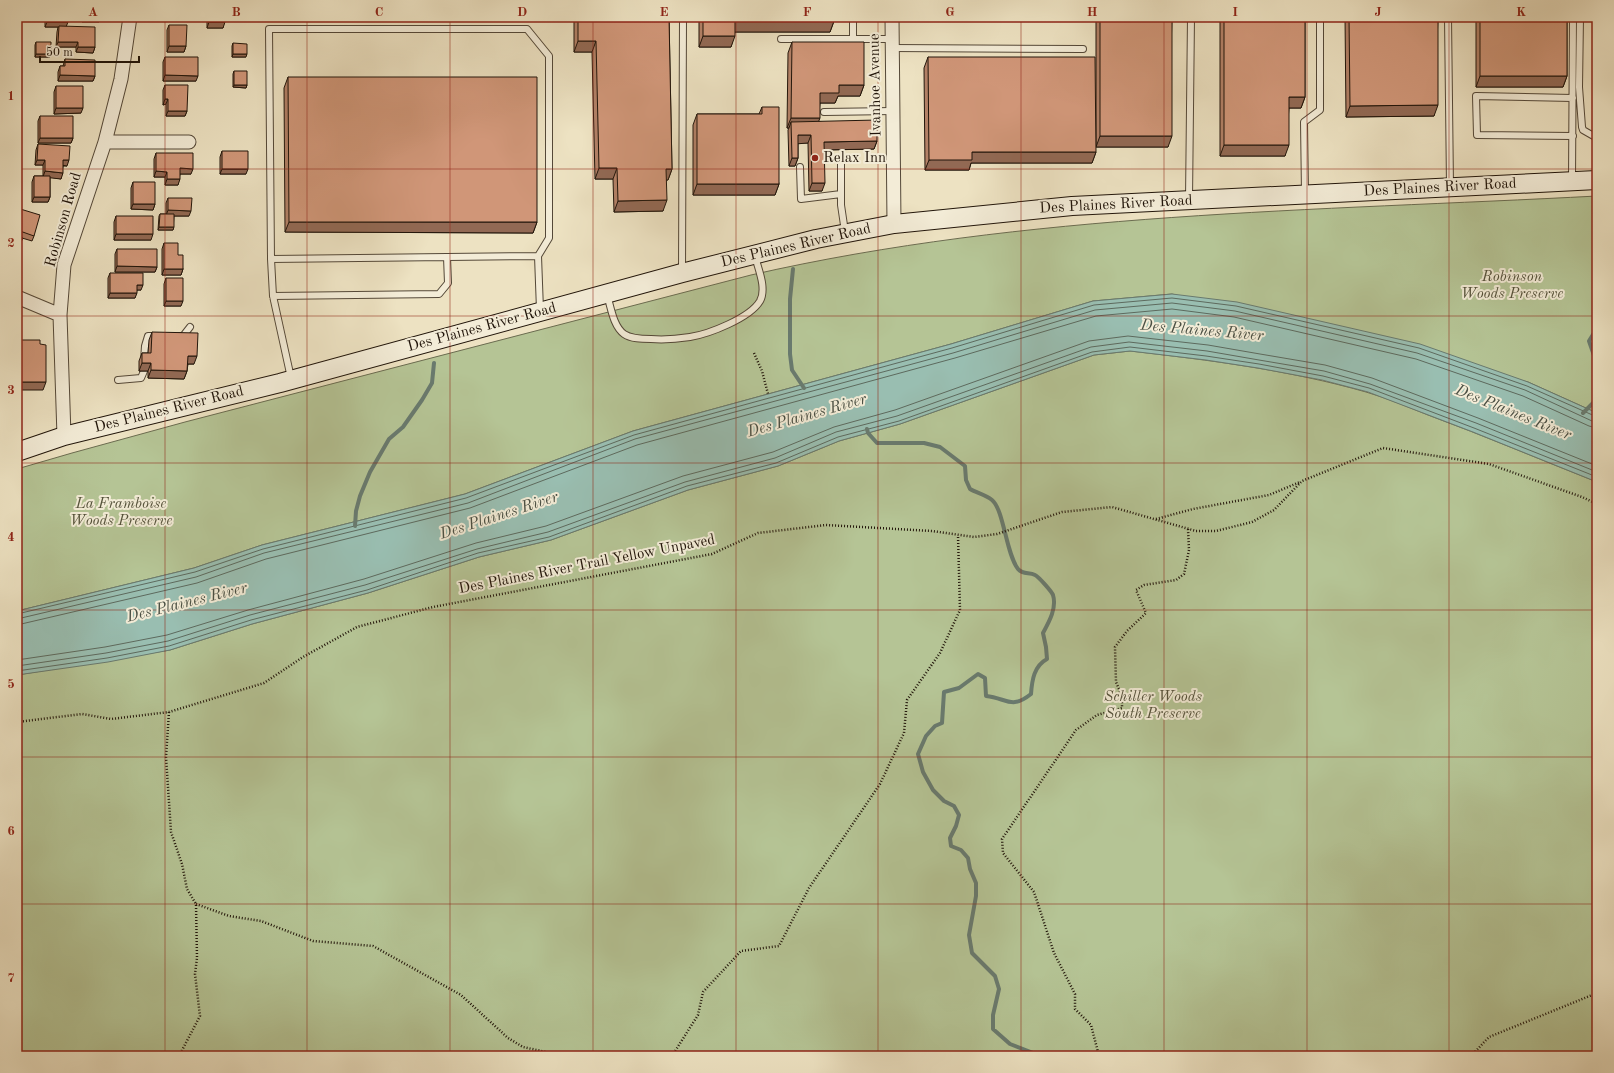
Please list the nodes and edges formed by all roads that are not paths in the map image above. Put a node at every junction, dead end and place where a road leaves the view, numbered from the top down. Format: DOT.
graph roads {
  1 [pos="130,17"];
  2 [pos="683,17"];
  3 [pos="853,17"];
  4 [pos="892,17"];
  5 [pos="1191,17"];
  6 [pos="1320,17"];
  7 [pos="1448,17"];
  8 [pos="1573,17"];
  9 [pos="1580,17"];
  10 [pos="781,39"];
  11 [pos="853,39"];
  12 [pos="892,43"];
  13 [pos="1083,49"];
  14 [pos="1573,98"];
  15 [pos="893,111"];
  16 [pos="824,112"];
  17 [pos="1573,136"];
  18 [pos="1597,138"];
  19 [pos="105,142"];
  20 [pos="189,142"];
  21 [pos="841,163"];
  22 [pos="800,167"];
  23 [pos="1597,180"];
  24 [pos="1572,181"];
  25 [pos="1450,187"];
  26 [pos="841,194"];
  27 [pos="1305,195"];
  28 [pos="1189,200"];
  29 [pos="894,224"];
  30 [pos="845,233"];
  31 [pos="755,255"];
  32 [pos="538,256"];
  33 [pos="447,257"];
  34 [pos="271,259"];
  35 [pos="682,273"];
  36 [pos="607,294"];
  37 [pos="273,296"];
  38 [pos="17,297"];
  39 [pos="540,312"];
  40 [pos="60,315"];
  41 [pos="190,328"];
  42 [pos="162,336"];
  43 [pos="176,336"];
  44 [pos="144,361"];
  45 [pos="144,371"];
  46 [pos="118,380"];
  47 [pos="291,380"];
  48 [pos="64,436"];
  49 [pos="17,452"];
  1 -- 19 [label="street, Robinson Road"];
  2 -- 35 [label="lane"];
  3 -- 11 [label="lane"];
  4 -- 12 [label="street, Ivanhoe Avenue"];
  5 -- 28 [label="lane"];
  6 -- 27 [label="lane"];
  7 -- 25 [label="lane"];
  8 -- 14 [label="lane"];
  9 -- 18 [label="lane"];
  10 -- 11 [label="lane"];
  11 -- 12 [label="lane"];
  12 -- 13 [label="lane"];
  12 -- 15 [label="street, Ivanhoe Avenue"];
  14 -- 17 [label="lane"];
  14 -- 17 [label="lane"];
  15 -- 16 [label="lane"];
  15 -- 29 [label="street, Ivanhoe Avenue"];
  17 -- 24 [label="lane"];
  19 -- 20 [label="street"];
  19 -- 40 [label="street, Robinson Road"];
  21 -- 26 [label="lane"];
  22 -- 26 [label="lane"];
  23 -- 24 [label="main road, Des Plaines River Road"];
  24 -- 25 [label="main road, Des Plaines River Road"];
  25 -- 27 [label="main road, Des Plaines River Road"];
  26 -- 30 [label="lane"];
  27 -- 28 [label="main road, Des Plaines River Road"];
  28 -- 29 [label="main road, Des Plaines River Road"];
  29 -- 30 [label="main road, Des Plaines River Road"];
  30 -- 31 [label="main road, Des Plaines River Road"];
  31 -- 35 [label="main road, Des Plaines River Road"];
  31 -- 36 [label="lane"];
  32 -- 33 [label="lane"];
  32 -- 34 [label="lane"];
  32 -- 39 [label="lane"];
  33 -- 34 [label="lane"];
  33 -- 37 [label="lane"];
  34 -- 37 [label="lane"];
  35 -- 36 [label="main road, Des Plaines River Road"];
  36 -- 39 [label="main road, Des Plaines River Road"];
  37 -- 47 [label="lane"];
  38 -- 40 [label="street"];
  39 -- 47 [label="main road, Des Plaines River Road"];
  40 -- 48 [label="street, Robinson Road"];
  41 -- 43 [label="lane"];
  42 -- 44 [label="lane"];
  45 -- 46 [label="lane"];
  47 -- 48 [label="main road, Des Plaines River Road"];
  48 -- 49 [label="main road, Des Plaines River Road"];
}
